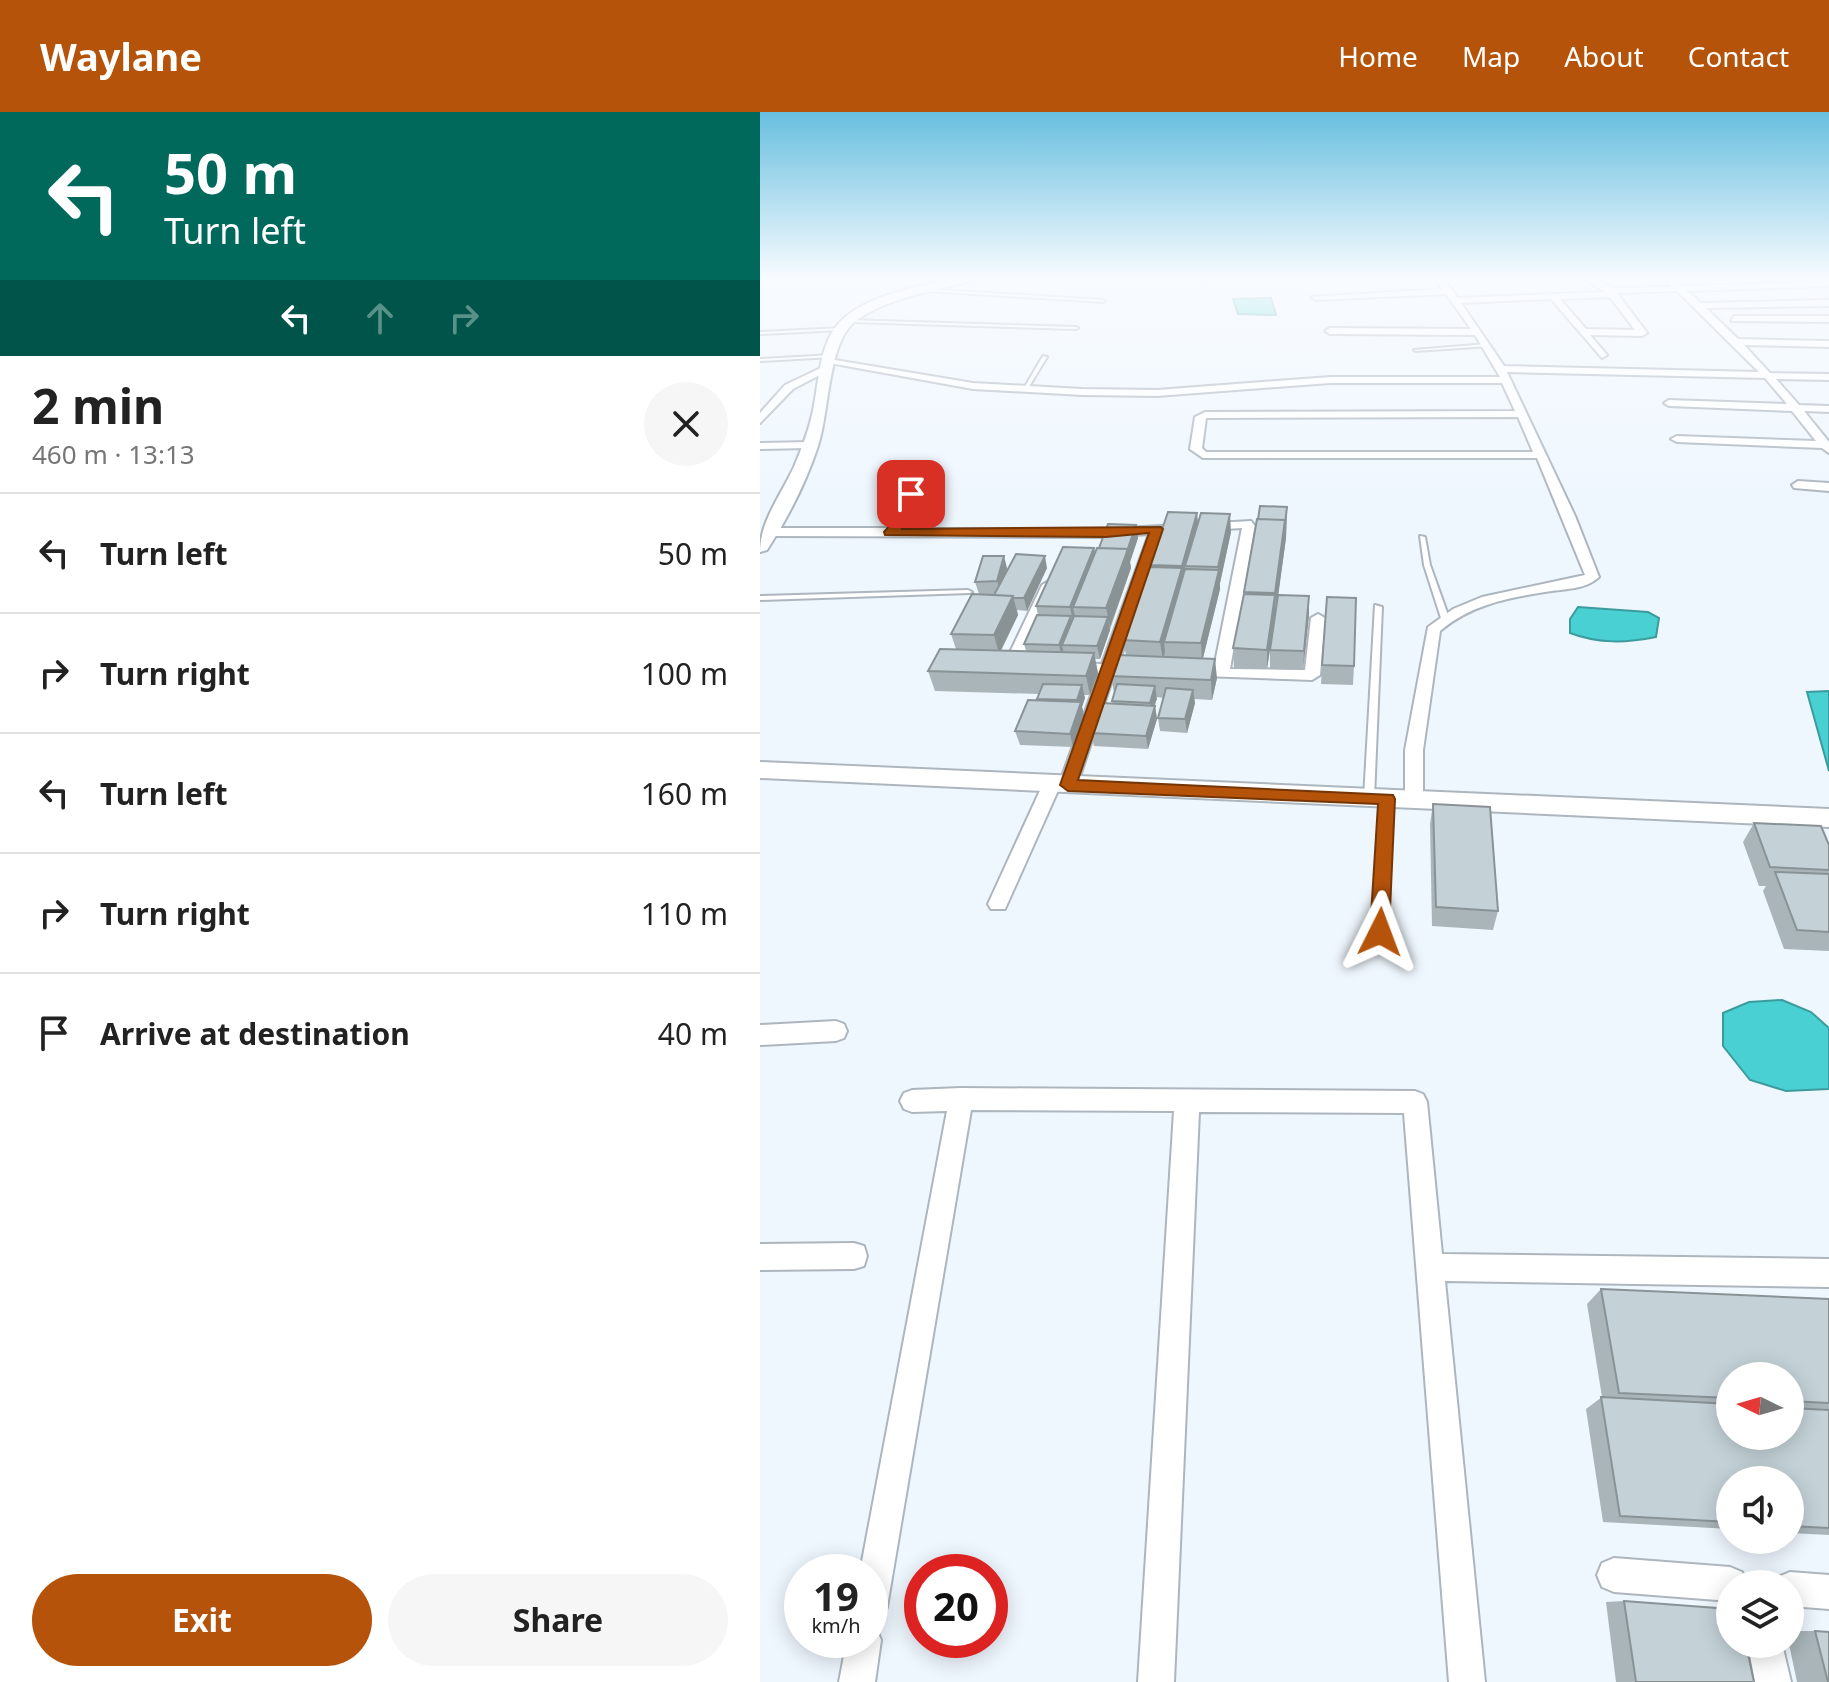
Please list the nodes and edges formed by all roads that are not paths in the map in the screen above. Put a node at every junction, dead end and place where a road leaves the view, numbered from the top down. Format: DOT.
graph roads {
  1 [pos="834,350"];
  2 [pos="1490,350"];
  3 [pos="1598,350"];
  4 [pos="1744,350"];
  5 [pos="1602,355"];
  6 [pos="1045,357"];
  7 [pos="760,360"];
  8 [pos="829,362"];
  9 [pos="1502,375"];
  10 [pos="1770,376"];
  11 [pos="1829,377"];
  12 [pos="1025,389"];
  13 [pos="1669,403"];
  14 [pos="1797,408"];
  15 [pos="1829,409"];
  16 [pos="1521,414"];
  17 [pos="760,420"];
  18 [pos="1677,439"];
  19 [pos="809,445"];
  20 [pos="760,446"];
  21 [pos="1828,447"];
  22 [pos="1541,455"];
  23 [pos="907,485"];
  24 [pos="1798,485"];
  25 [pos="1829,487"];
  26 [pos="767,529"];
  27 [pos="1157,529"];
  28 [pos="889,532"];
  29 [pos="1422,537"];
  30 [pos="760,546"];
  31 [pos="1056,568"];
  32 [pos="968,592"];
  33 [pos="760,598"];
  34 [pos="1378,607"];
  35 [pos="1318,618"];
  36 [pos="1445,618"];
  37 [pos="1012,665"];
  38 [pos="1053,667"];
  39 [pos="1108,669"];
  40 [pos="1165,671"];
  41 [pos="1193,672"];
  42 [pos="1221,673"];
  43 [pos="760,770"];
  44 [pos="1060,785"];
  45 [pos="1378,798"];
  46 [pos="1414,800"];
  47 [pos="1822,826"];
  48 [pos="998,904"];
  49 [pos="1380,932"];
  50 [pos="836,1031"];
  51 [pos="760,1035"];
  52 [pos="961,1099"];
  53 [pos="912,1101"];
  54 [pos="1187,1101"];
  55 [pos="854,1256"];
  56 [pos="760,1257"];
  57 [pos="1432,1267"];
  58 [pos="1829,1273"];
  59 [pos="879,1554"];
  60 [pos="1614,1575"];
  61 [pos="1716,1583"];
  62 [pos="1804,1590"];
  63 [pos="1829,1592"];
  64 [pos="861,1658"];
  65 [pos="1768,1658"];
  66 [pos="857,1682"];
  67 [pos="1156,1682"];
  68 [pos="1467,1682"];
  69 [pos="1773,1682"];
  1 -- 8 [label="street"];
  2 -- 9 [label="street"];
  3 -- 5 [label="street"];
  4 -- 10 [label="street"];
  6 -- 12 [label="lane"];
  7 -- 8 [label="lane"];
  8 -- 12 [label="street"];
  8 -- 17 [label="street"];
  8 -- 19 [label="street"];
  9 -- 10 [label="street"];
  9 -- 12 [label="street"];
  9 -- 16 [label="street"];
  10 -- 11 [label="street"];
  10 -- 14 [label="street"];
  13 -- 14 [label="street"];
  14 -- 15 [label="street"];
  14 -- 21 [label="street"];
  16 -- 22 [label="street"];
  16 -- 22 [label="street"];
  18 -- 21 [label="street"];
  19 -- 20 [label="street"];
  19 -- 26 [label="street"];
  22 -- 36 [label="street"];
  23 -- 28 [label="street"];
  24 -- 25 [label="street"];
  26 -- 28 [label="street"];
  26 -- 30 [label="street"];
  27 -- 28 [label="street"];
  27 -- 39 [label="street"];
  27 -- 42 [label="street"];
  29 -- 36 [label="lane"];
  31 -- 37 [label="street"];
  32 -- 33 [label="lane"];
  34 -- 45 [label="lane"];
  35 -- 42 [label="street"];
  36 -- 46 [label="street"];
  38 -- 39 [label="street"];
  39 -- 40 [label="street"];
  39 -- 44 [label="street"];
  41 -- 42 [label="street"];
  43 -- 44 [label="street"];
  44 -- 45 [label="street"];
  44 -- 48 [label="street"];
  45 -- 46 [label="street"];
  45 -- 49 [label="lane"];
  46 -- 47 [label="street"];
  50 -- 51 [label="street"];
  52 -- 53 [label="street"];
  52 -- 54 [label="street"];
  52 -- 59 [label="street"];
  54 -- 57 [label="street"];
  54 -- 67 [label="street"];
  55 -- 56 [label="street"];
  57 -- 58 [label="street"];
  57 -- 68 [label="street"];
  60 -- 61 [label="street"];
  62 -- 63 [label="street"];
  64 -- 66 [label="street"];
  65 -- 69 [label="street"];
}
